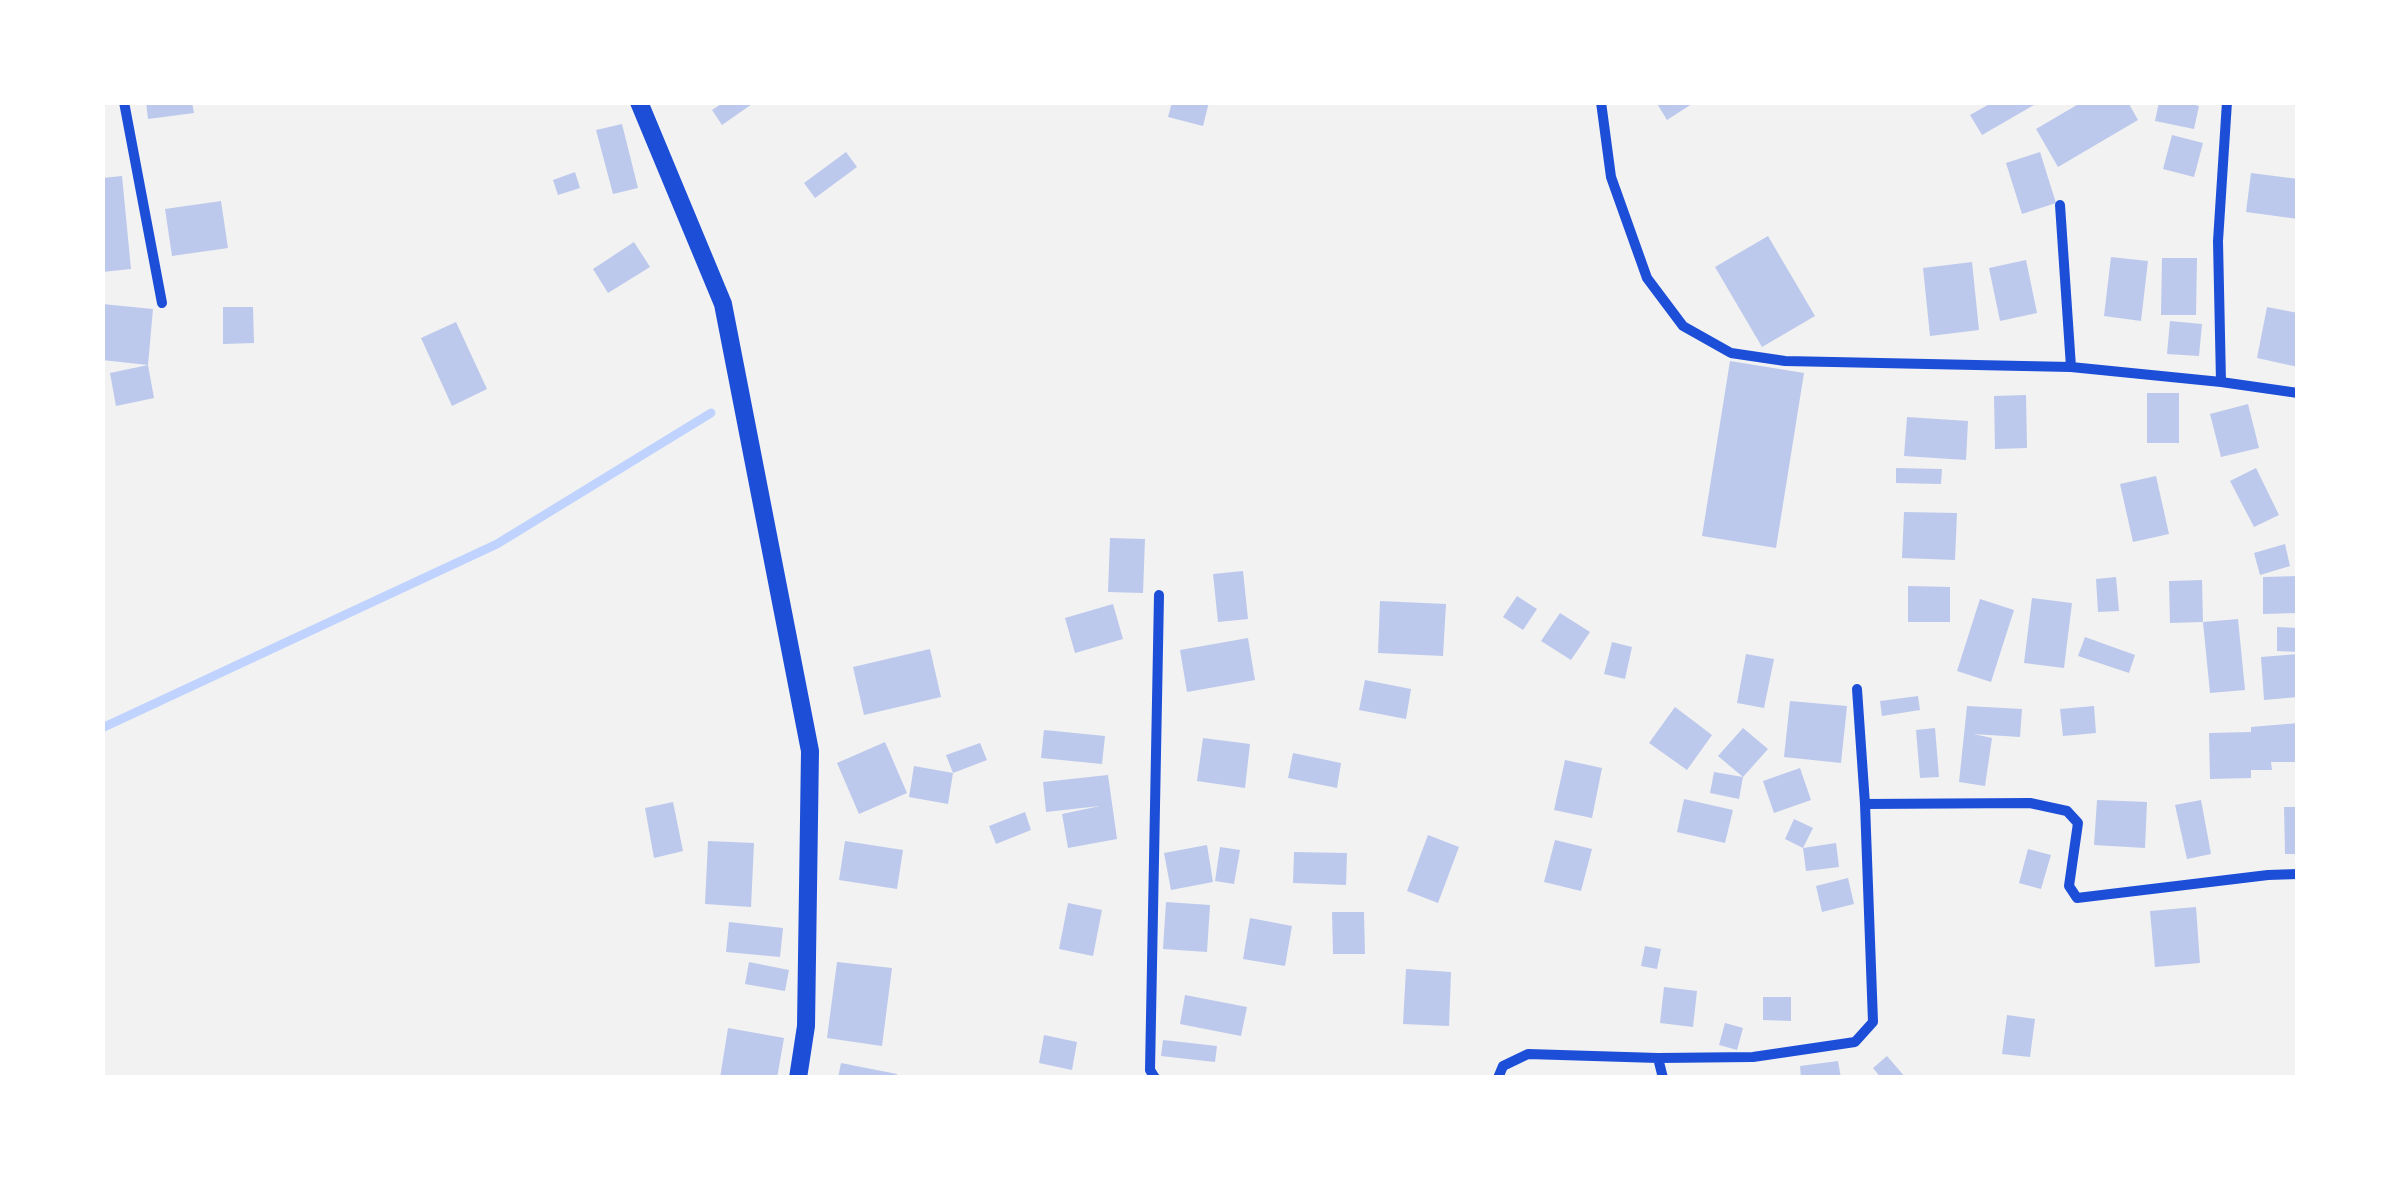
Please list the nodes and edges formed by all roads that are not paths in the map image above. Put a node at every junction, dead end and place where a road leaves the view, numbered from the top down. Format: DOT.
graph roads {
  1 [pos="124,102"];
  2 [pos="640,102"];
  3 [pos="1601,102"];
  4 [pos="2227,102"];
  5 [pos="2060,205"];
  6 [pos="162,303"];
  7 [pos="2071,367"];
  8 [pos="2220,382"];
  9 [pos="2298,393"];
  10 [pos="1158,594"];
  11 [pos="1857,688"];
  12 [pos="1864,804"];
  13 [pos="2298,874"];
  14 [pos="1658,1058"];
  15 [pos="798,1078"];
  16 [pos="1155,1078"];
  17 [pos="1498,1078"];
  18 [pos="1663,1078"];
  1 -- 6 [label="street"];
  2 -- 15 [label="street"];
  3 -- 7 [label="street"];
  4 -- 8 [label="street"];
  5 -- 7 [label="street"];
  7 -- 8 [label="street"];
  8 -- 9 [label="street"];
  10 -- 16 [label="street"];
  11 -- 12 [label="street"];
  12 -- 13 [label="street"];
  12 -- 14 [label="street"];
  14 -- 17 [label="street"];
  14 -- 18 [label="street"];
}
